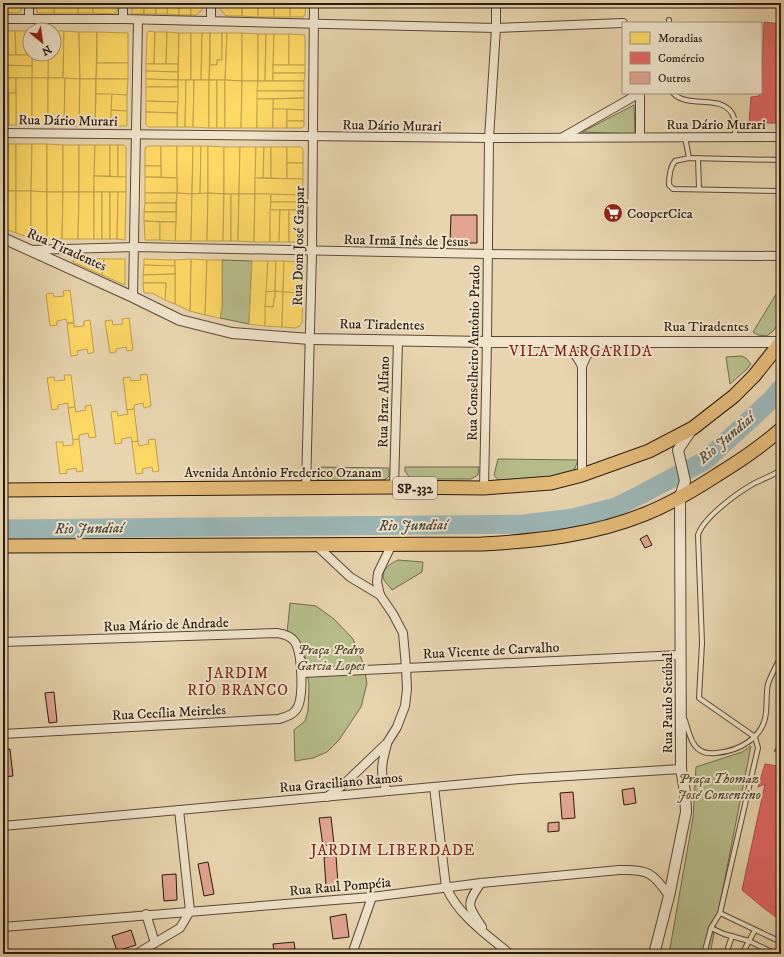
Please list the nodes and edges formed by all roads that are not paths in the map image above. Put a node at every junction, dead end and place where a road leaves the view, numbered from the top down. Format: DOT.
graph roads {
  1 [pos="29,3"];
  2 [pos="123,3"];
  3 [pos="211,3"];
  4 [pos="314,3"];
  5 [pos="496,3"];
  6 [pos="3,19"];
  7 [pos="29,19"];
  8 [pos="123,19"];
  9 [pos="138,20"];
  10 [pos="211,21"];
  11 [pos="622,23"];
  12 [pos="314,24"];
  13 [pos="496,28"];
  14 [pos="638,94"];
  15 [pos="640,94"];
  16 [pos="674,94"];
  17 [pos="3,133"];
  18 [pos="136,134"];
  19 [pos="312,137"];
  20 [pos="640,137"];
  21 [pos="685,137"];
  22 [pos="735,137"];
  23 [pos="781,137"];
  24 [pos="488,138"];
  25 [pos="562,138"];
  26 [pos="689,158"];
  27 [pos="698,158"];
  28 [pos="781,160"];
  29 [pos="700,189"];
  30 [pos="781,191"];
  31 [pos="3,238"];
  32 [pos="135,247"];
  33 [pos="30,250"];
  34 [pos="312,251"];
  35 [pos="488,254"];
  36 [pos="781,256"];
  37 [pos="133,297"];
  38 [pos="310,339"];
  39 [pos="398,341"];
  40 [pos="605,341"];
  41 [pos="487,342"];
  42 [pos="555,342"];
  43 [pos="781,342"];
  44 [pos="582,366"];
  45 [pos="693,428"];
  46 [pos="781,429"];
  47 [pos="781,470"];
  48 [pos="582,475"];
  49 [pos="685,481"];
  50 [pos="703,484"];
  51 [pos="394,487"];
  52 [pos="306,488"];
  53 [pos="484,488"];
  54 [pos="3,490"];
  55 [pos="680,498"];
  56 [pos="315,544"];
  57 [pos="392,544"];
  58 [pos="3,546"];
  59 [pos="380,595"];
  60 [pos="3,642"];
  61 [pos="680,655"];
  62 [pos="781,656"];
  63 [pos="406,667"];
  64 [pos="302,673"];
  65 [pos="681,708"];
  66 [pos="3,734"];
  67 [pos="755,737"];
  68 [pos="387,743"];
  69 [pos="681,769"];
  70 [pos="434,787"];
  71 [pos="387,791"];
  72 [pos="327,797"];
  73 [pos="179,810"];
  74 [pos="3,826"];
  75 [pos="481,883"];
  76 [pos="446,887"];
  77 [pos="669,896"];
  78 [pos="372,897"];
  79 [pos="190,911"];
  80 [pos="720,913"];
  81 [pos="146,914"];
  82 [pos="3,927"];
  83 [pos="711,928"];
  84 [pos="755,930"];
  85 [pos="488,936"];
  86 [pos="732,936"];
  87 [pos="749,942"];
  88 [pos="781,942"];
  89 [pos="154,943"];
  90 [pos="136,954"];
  91 [pos="352,954"];
  92 [pos="510,954"];
  93 [pos="654,954"];
  94 [pos="704,954"];
  95 [pos="726,954"];
  96 [pos="742,954"];
  97 [pos="776,954"];
  1 -- 7 [label="street"];
  2 -- 8 [label="street"];
  3 -- 10 [label="street"];
  4 -- 12 [label="street, Rua Dom José Gaspar"];
  5 -- 13 [label="street, Rua Conselheiro Antônio Prado"];
  6 -- 7 [label="street"];
  7 -- 8 [label="street"];
  8 -- 9 [label="street"];
  9 -- 10 [label="street"];
  9 -- 18 [label="street"];
  10 -- 12 [label="street"];
  11 -- 13 [label="street"];
  12 -- 13 [label="street"];
  12 -- 19 [label="street, Rua Dom José Gaspar"];
  13 -- 24 [label="street, Rua Conselheiro Antônio Prado"];
  14 -- 25 [label="street"];
  15 -- 20 [label="street"];
  16 -- 22 [label="lane"];
  17 -- 18 [label="street, Rua Dário Murari"];
  18 -- 19 [label="street, Rua Dário Murari"];
  18 -- 32 [label="street"];
  19 -- 24 [label="street, Rua Dário Murari"];
  19 -- 34 [label="street, Rua Dom José Gaspar"];
  20 -- 21 [label="street, Rua Dário Murari"];
  20 -- 25 [label="street, Rua Dário Murari"];
  21 -- 22 [label="street, Rua Dário Murari"];
  21 -- 26 [label="lane"];
  22 -- 23 [label="street, Rua Dário Murari"];
  24 -- 25 [label="street, Rua Dário Murari"];
  24 -- 35 [label="street, Rua Conselheiro Antônio Prado"];
  26 -- 27 [label="lane"];
  26 -- 29 [label="lane"];
  27 -- 28 [label="lane"];
  27 -- 29 [label="lane"];
  29 -- 30 [label="lane"];
  31 -- 33 [label="street, Rua Tiradentes"];
  32 -- 33 [label="street, Rua Irmã Inês de Jesus"];
  32 -- 34 [label="street, Rua Irmã Inês de Jesus"];
  32 -- 37 [label="street"];
  33 -- 37 [label="street, Rua Tiradentes"];
  34 -- 35 [label="street, Rua Irmã Inês de Jesus"];
  34 -- 38 [label="street, Rua Dom José Gaspar"];
  35 -- 36 [label="street, Rua Irmã Inês de Jesus"];
  35 -- 41 [label="street, Rua Conselheiro Antônio Prado"];
  37 -- 38 [label="street, Rua Tiradentes"];
  38 -- 39 [label="street, Rua Tiradentes"];
  38 -- 52 [label="street, Rua Dom José Gaspar"];
  39 -- 41 [label="street, Rua Tiradentes"];
  39 -- 51 [label="street, Rua Braz Alfano"];
  40 -- 42 [label="street, Rua Tiradentes"];
  40 -- 43 [label="street, Rua Tiradentes"];
  40 -- 44 [label="street"];
  41 -- 42 [label="street, Rua Tiradentes"];
  41 -- 53 [label="street, Rua Conselheiro Antônio Prado"];
  42 -- 44 [label="street"];
  43 -- 45 [label="main road, Avenida Antônio Frederico Ozanam / SP-332"];
  44 -- 48 [label="street"];
  45 -- 48 [label="main road, Avenida Antônio Frederico Ozanam / SP-332"];
  45 -- 49 [label="street, Rua Paulo Setúbal"];
  46 -- 50 [label="main road"];
  47 -- 67 [label="lane"];
  48 -- 53 [label="main road, Avenida Antônio Frederico Ozanam / SP-332"];
  49 -- 50 [label="main road"];
  49 -- 55 [label="street, Rua Paulo Setúbal"];
  50 -- 55 [label="main road"];
  51 -- 52 [label="main road, Avenida Antônio Frederico Ozanam / SP-332"];
  51 -- 53 [label="main road, Avenida Antônio Frederico Ozanam / SP-332"];
  52 -- 54 [label="main road, Avenida Antônio Frederico Ozanam / SP-332"];
  55 -- 57 [label="main road"];
  55 -- 61 [label="street, Rua Paulo Setúbal"];
  56 -- 57 [label="main road"];
  56 -- 58 [label="main road"];
  56 -- 59 [label="street"];
  57 -- 59 [label="street"];
  59 -- 63 [label="street"];
  60 -- 64 [label="street, Rua Mário de Andrade"];
  61 -- 63 [label="street, Rua Vicente de Carvalho"];
  61 -- 65 [label="street, Rua Paulo Setúbal"];
  62 -- 67 [label="lane"];
  63 -- 64 [label="street, Rua Vicente de Carvalho"];
  63 -- 68 [label="street"];
  64 -- 66 [label="street, Rua Cecília Meireles"];
  65 -- 67 [label="lane"];
  65 -- 69 [label="street, Rua Paulo Setúbal"];
  67 -- 80 [label="lane"];
  68 -- 71 [label="street"];
  68 -- 72 [label="street"];
  69 -- 70 [label="street, Rua Graciliano Ramos"];
  69 -- 77 [label="street, Rua Paulo Setúbal"];
  70 -- 71 [label="street, Rua Graciliano Ramos"];
  70 -- 76 [label="street"];
  71 -- 72 [label="street, Rua Graciliano Ramos"];
  72 -- 73 [label="street, Rua Graciliano Ramos"];
  73 -- 74 [label="street, Rua Graciliano Ramos"];
  73 -- 79 [label="street"];
  75 -- 76 [label="street, Rua Raul Pompéia"];
  75 -- 77 [label="street, Rua Raul Pompéia"];
  75 -- 85 [label="street"];
  76 -- 78 [label="street, Rua Raul Pompéia"];
  76 -- 85 [label="street"];
  77 -- 93 [label="street, Rua Paulo Setúbal"];
  78 -- 79 [label="street, Rua Raul Pompéia"];
  78 -- 91 [label="street"];
  79 -- 81 [label="street, Rua Raul Pompéia"];
  79 -- 89 [label="street"];
  80 -- 83 [label="lane"];
  80 -- 84 [label="lane"];
  81 -- 82 [label="street, Rua Raul Pompéia"];
  81 -- 89 [label="street"];
  83 -- 86 [label="lane"];
  83 -- 94 [label="lane"];
  84 -- 87 [label="lane"];
  84 -- 88 [label="lane"];
  85 -- 92 [label="street"];
  86 -- 87 [label="lane"];
  86 -- 95 [label="lane"];
  87 -- 96 [label="lane"];
  87 -- 97 [label="lane"];
  89 -- 90 [label="street"];
}
